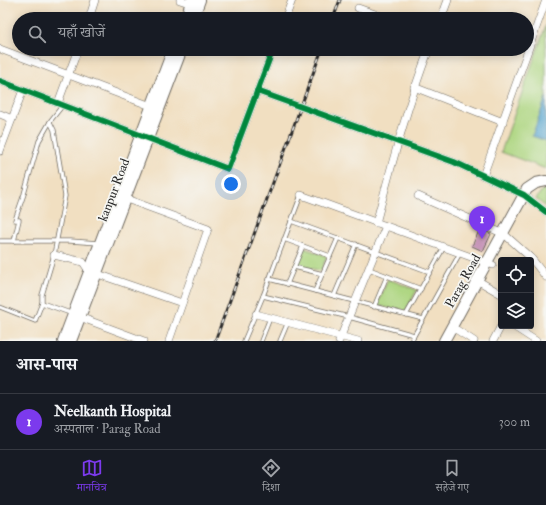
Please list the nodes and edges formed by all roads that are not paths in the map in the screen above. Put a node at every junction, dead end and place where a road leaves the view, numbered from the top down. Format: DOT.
graph roads {
  1 [pos="180,0"];
  2 [pos="292,0"];
  3 [pos="448,0"];
  4 [pos="546,0"];
  5 [pos="94,1"];
  6 [pos="195,3"];
  7 [pos="358,8"];
  8 [pos="91,12"];
  9 [pos="189,12"];
  10 [pos="287,12"];
  11 [pos="369,12"];
  12 [pos="444,12"];
  13 [pos="534,34"];
  14 [pos="0,49"];
  15 [pos="12,54"];
  16 [pos="18,56"];
  17 [pos="75,56"];
  18 [pos="170,56"];
  19 [pos="179,56"];
  20 [pos="270,56"];
  21 [pos="426,56"];
  22 [pos="526,56"];
  23 [pos="68,75"];
  24 [pos="0,82"];
  25 [pos="414,88"];
  26 [pos="23,90"];
  27 [pos="257,91"];
  28 [pos="60,104"];
  29 [pos="151,106"];
  30 [pos="0,114"];
  31 [pos="12,119"];
  32 [pos="50,122"];
  33 [pos="503,122"];
  34 [pos="144,136"];
  35 [pos="398,142"];
  36 [pos="0,151"];
  37 [pos="483,176"];
  38 [pos="546,181"];
  39 [pos="301,195"];
  40 [pos="418,196"];
  41 [pos="121,197"];
  42 [pos="527,197"];
  43 [pos="546,212"];
  44 [pos="291,221"];
  45 [pos="376,223"];
  46 [pos="386,226"];
  47 [pos="506,236"];
  48 [pos="338,238"];
  49 [pos="284,239"];
  50 [pos="0,241"];
  51 [pos="14,241"];
  52 [pos="57,241"];
  53 [pos="100,243"];
  54 [pos="356,244"];
  55 [pos="303,246"];
  56 [pos="444,247"];
  57 [pos="376,251"];
  58 [pos="460,253"];
  59 [pos="54,255"];
  60 [pos="330,256"];
  61 [pos="490,264"];
  62 [pos="294,267"];
  63 [pos="368,269"];
  64 [pos="93,272"];
  65 [pos="430,272"];
  66 [pos="323,274"];
  67 [pos="387,276"];
  68 [pos="546,277"];
  69 [pos="269,279"];
  70 [pos="287,284"];
  71 [pos="482,284"];
  72 [pos="421,289"];
  73 [pos="315,291"];
  74 [pos="499,293"];
  75 [pos="263,296"];
  76 [pos="334,296"];
  77 [pos="355,302"];
  78 [pos="42,303"];
  79 [pos="182,303"];
  80 [pos="0,307"];
  81 [pos="374,307"];
  82 [pos="256,314"];
  83 [pos="406,315"];
  84 [pos="77,316"];
  85 [pos="270,317"];
  86 [pos="349,317"];
  87 [pos="423,319"];
  88 [pos="288,322"];
  89 [pos="500,329"];
  90 [pos="518,329"];
  91 [pos="457,330"];
  92 [pos="414,335"];
  93 [pos="340,339"];
  94 [pos="63,341"];
  95 [pos="71,341"];
  96 [pos="144,341"];
  97 [pos="169,341"];
  98 [pos="244,341"];
  99 [pos="261,341"];
  100 [pos="280,341"];
  101 [pos="358,341"];
  102 [pos="411,341"];
  103 [pos="444,341"];
  104 [pos="450,341"];
  105 [pos="474,341"];
  106 [pos="493,341"];
  107 [pos="536,341"];
  1 -- 6 [label="street"];
  2 -- 10 [label="street"];
  3 -- 12 [label="street"];
  4 -- 13 [label="street"];
  5 -- 8 [label="street"];
  6 -- 9 [label="street"];
  7 -- 11 [label="street"];
  14 -- 15 [label="street"];
  16 -- 23 [label="street"];
  17 -- 23 [label="street"];
  18 -- 29 [label="street"];
  19 -- 34 [label="street, kanpur Road"];
  20 -- 27 [label="street"];
  21 -- 25 [label="street"];
  22 -- 33 [label="street"];
  23 -- 28 [label="street"];
  23 -- 29 [label="street"];
  24 -- 26 [label="street"];
  25 -- 33 [label="street"];
  25 -- 35 [label="street"];
  26 -- 28 [label="street"];
  26 -- 31 [label="street"];
  27 -- 34 [label="street"];
  27 -- 35 [label="street"];
  28 -- 32 [label="lane"];
  28 -- 34 [label="street"];
  29 -- 34 [label="street"];
  30 -- 31 [label="street"];
  31 -- 36 [label="street"];
  32 -- 51 [label="lane"];
  32 -- 52 [label="lane"];
  33 -- 37 [label="street"];
  34 -- 41 [label="street, kanpur Road"];
  35 -- 37 [label="street"];
  35 -- 45 [label="street"];
  37 -- 42 [label="street"];
  38 -- 42 [label="street, Parag Road"];
  39 -- 44 [label="lane"];
  39 -- 45 [label="street"];
  40 -- 47 [label="street"];
  41 -- 53 [label="street"];
  41 -- 64 [label="street, kanpur Road"];
  41 -- 79 [label="street"];
  42 -- 43 [label="street"];
  42 -- 47 [label="street, Parag Road"];
  44 -- 48 [label="lane"];
  44 -- 49 [label="lane"];
  45 -- 46 [label="street"];
  46 -- 56 [label="street"];
  46 -- 57 [label="street"];
  47 -- 61 [label="street, Parag Road"];
  47 -- 68 [label="street"];
  48 -- 54 [label="lane"];
  48 -- 60 [label="lane"];
  49 -- 55 [label="lane"];
  49 -- 69 [label="lane"];
  50 -- 51 [label="lane"];
  51 -- 52 [label="lane"];
  52 -- 53 [label="lane"];
  52 -- 59 [label="lane"];
  53 -- 64 [label="street"];
  54 -- 57 [label="lane"];
  54 -- 76 [label="lane"];
  55 -- 60 [label="lane"];
  55 -- 62 [label="lane"];
  56 -- 58 [label="street"];
  56 -- 65 [label="lane"];
  57 -- 63 [label="street"];
  57 -- 65 [label="lane"];
  58 -- 61 [label="street"];
  58 -- 87 [label="lane"];
  59 -- 64 [label="street"];
  59 -- 78 [label="lane"];
  60 -- 66 [label="lane"];
  61 -- 71 [label="street, Parag Road"];
  61 -- 103 [label="street, Parag Road"];
  62 -- 66 [label="lane"];
  62 -- 70 [label="lane"];
  63 -- 67 [label="lane"];
  63 -- 77 [label="street"];
  64 -- 79 [label="street"];
  64 -- 84 [label="street, kanpur Road"];
  65 -- 72 [label="lane"];
  66 -- 73 [label="lane"];
  67 -- 72 [label="lane"];
  67 -- 81 [label="lane"];
  69 -- 70 [label="lane"];
  69 -- 75 [label="lane"];
  70 -- 73 [label="lane"];
  71 -- 74 [label="street"];
  71 -- 91 [label="street, Parag Road"];
  72 -- 83 [label="lane"];
  73 -- 76 [label="lane"];
  75 -- 82 [label="lane"];
  75 -- 86 [label="lane"];
  76 -- 77 [label="lane"];
  77 -- 81 [label="lane"];
  77 -- 86 [label="street"];
  78 -- 80 [label="lane"];
  78 -- 84 [label="lane"];
  79 -- 97 [label="street"];
  81 -- 83 [label="lane"];
  82 -- 85 [label="street"];
  82 -- 98 [label="lane"];
  83 -- 87 [label="lane"];
  84 -- 94 [label="street"];
  84 -- 95 [label="street, kanpur Road"];
  84 -- 96 [label="street"];
  85 -- 88 [label="street"];
  85 -- 99 [label="lane"];
  86 -- 92 [label="lane"];
  86 -- 93 [label="street"];
  87 -- 92 [label="lane"];
  88 -- 93 [label="street"];
  88 -- 100 [label="lane"];
  89 -- 106 [label="street"];
  90 -- 107 [label="street"];
  91 -- 104 [label="street, Parag Road"];
  91 -- 105 [label="street"];
  92 -- 102 [label="lane"];
  93 -- 101 [label="street"];
}
